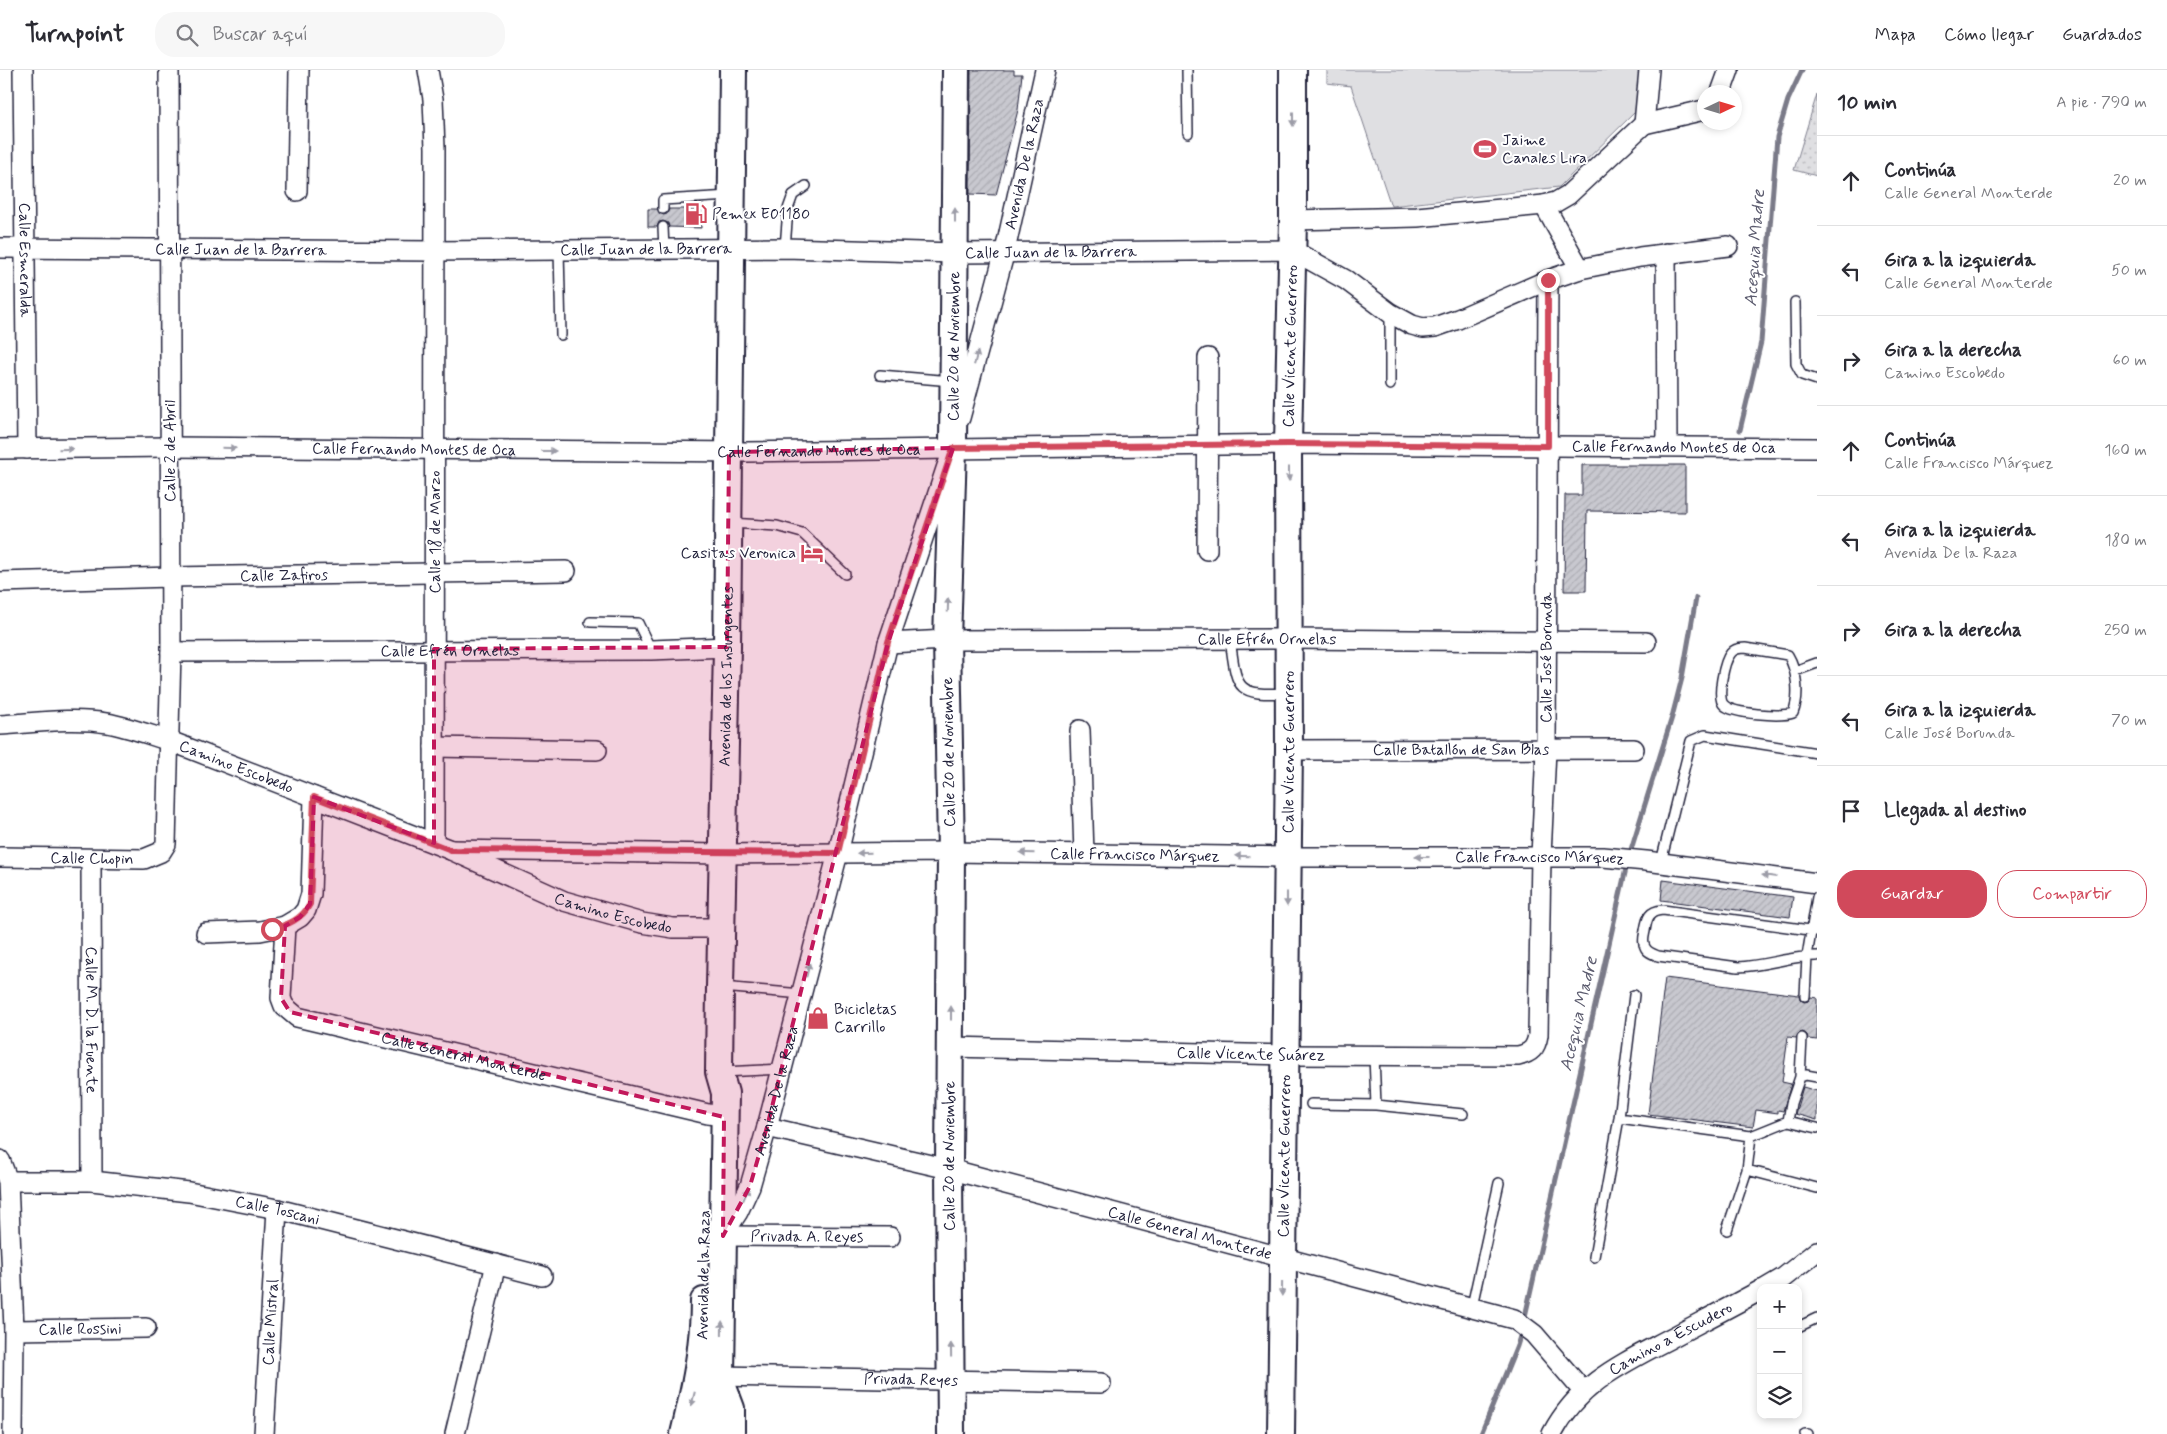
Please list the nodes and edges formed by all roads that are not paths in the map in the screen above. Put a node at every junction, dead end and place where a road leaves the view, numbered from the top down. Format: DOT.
graph roads {
  1 [pos="23,70"];
  2 [pos="169,70"];
  3 [pos="298,70"];
  4 [pos="428,70"];
  5 [pos="733,70"];
  6 [pos="956,70"];
  7 [pos="1045,70"];
  8 [pos="1187,70"];
  9 [pos="1293,70"];
  10 [pos="1649,70"];
  11 [pos="1729,70"];
  12 [pos="1724,85"];
  13 [pos="1697,112"];
  14 [pos="1644,124"];
  15 [pos="1188,133"];
  16 [pos="806,186"];
  17 [pos="297,191"];
  18 [pos="733,196"];
  19 [pos="1544,205"];
  20 [pos="663,209"];
  21 [pos="1293,220"];
  22 [pos="664,227"];
  23 [pos="1728,246"];
  24 [pos="0,248"];
  25 [pos="25,248"];
  26 [pos="785,248"];
  27 [pos="170,249"];
  28 [pos="664,249"];
  29 [pos="559,250"];
  30 [pos="733,250"];
  31 [pos="1292,250"];
  32 [pos="435,251"];
  33 [pos="1005,251"];
  34 [pos="955,253"];
  35 [pos="1666,253"];
  36 [pos="1580,269"];
  37 [pos="1548,280"];
  38 [pos="1795,302"];
  39 [pos="1390,313"];
  40 [pos="561,335"];
  41 [pos="1208,358"];
  42 [pos="880,375"];
  43 [pos="1817,380"];
  44 [pos="961,383"];
  45 [pos="1390,385"];
  46 [pos="1288,444"];
  47 [pos="1207,446"];
  48 [pos="1548,446"];
  49 [pos="1667,446"];
  50 [pos="170,448"];
  51 [pos="953,448"];
  52 [pos="1817,448"];
  53 [pos="0,449"];
  54 [pos="27,449"];
  55 [pos="435,450"];
  56 [pos="729,452"];
  57 [pos="729,523"];
  58 [pos="1206,550"];
  59 [pos="566,571"];
  60 [pos="435,572"];
  61 [pos="845,574"];
  62 [pos="171,577"];
  63 [pos="0,582"];
  64 [pos="590,622"];
  65 [pos="1290,639"];
  66 [pos="947,640"];
  67 [pos="1230,640"];
  68 [pos="1547,641"];
  69 [pos="888,642"];
  70 [pos="1646,642"];
  71 [pos="727,647"];
  72 [pos="434,650"];
  73 [pos="651,650"];
  74 [pos="171,652"];
  75 [pos="1817,663"];
  76 [pos="1795,672"];
  77 [pos="1290,692"];
  78 [pos="0,725"];
  79 [pos="1080,730"];
  80 [pos="170,741"];
  81 [pos="434,746"];
  82 [pos="1634,749"];
  83 [pos="597,750"];
  84 [pos="1289,750"];
  85 [pos="1546,750"];
  86 [pos="1817,754"];
  87 [pos="314,797"];
  88 [pos="168,832"];
  89 [pos="434,843"];
  90 [pos="451,850"];
  91 [pos="951,852"];
  92 [pos="838,853"];
  93 [pos="722,854"];
  94 [pos="1084,854"];
  95 [pos="1541,856"];
  96 [pos="1288,857"];
  97 [pos="0,858"];
  98 [pos="91,859"];
  99 [pos="1653,862"];
  100 [pos="1817,882"];
  101 [pos="1817,897"];
  102 [pos="284,926"];
  103 [pos="720,928"];
  104 [pos="1815,931"];
  105 [pos="206,933"];
  106 [pos="1807,956"];
  107 [pos="1817,956"];
  108 [pos="720,987"];
  109 [pos="802,994"];
  110 [pos="1634,994"];
  111 [pos="1805,996"];
  112 [pos="1538,1034"];
  113 [pos="1802,1038"];
  114 [pos="951,1047"];
  115 [pos="1286,1055"];
  116 [pos="1374,1056"];
  117 [pos="782,1069"];
  118 [pos="719,1072"];
  119 [pos="1817,1076"];
  120 [pos="1800,1078"];
  121 [pos="1311,1104"];
  122 [pos="1376,1105"];
  123 [pos="1463,1114"];
  124 [pos="716,1115"];
  125 [pos="1619,1118"];
  126 [pos="1788,1121"];
  127 [pos="768,1127"];
  128 [pos="1817,1128"];
  129 [pos="1751,1136"];
  130 [pos="0,1160"];
  131 [pos="949,1169"];
  132 [pos="1746,1170"];
  133 [pos="8,1181"];
  134 [pos="92,1181"];
  135 [pos="1499,1183"];
  136 [pos="1817,1188"];
  137 [pos="277,1209"];
  138 [pos="1727,1230"];
  139 [pos="723,1236"];
  140 [pos="890,1237"];
  141 [pos="1817,1251"];
  142 [pos="1594,1257"];
  143 [pos="1283,1258"];
  144 [pos="496,1264"];
  145 [pos="542,1276"];
  146 [pos="1773,1284"];
  147 [pos="1757,1292"];
  148 [pos="1472,1306"];
  149 [pos="1817,1318"];
  150 [pos="1802,1324"];
  151 [pos="146,1328"];
  152 [pos="14,1330"];
  153 [pos="721,1376"];
  154 [pos="951,1380"];
  155 [pos="1101,1383"];
  156 [pos="1583,1391"];
  157 [pos="13,1434"];
  158 [pos="264,1434"];
  159 [pos="455,1434"];
  160 [pos="684,1434"];
  161 [pos="709,1434"];
  162 [pos="733,1434"];
  163 [pos="951,1434"];
  164 [pos="1281,1434"];
  165 [pos="1552,1434"];
  166 [pos="1805,1434"];
  167 [pos="1808,1434"];
  1 -- 25 [label="street, Calle Esmeralda"];
  2 -- 27 [label="street, Calle 2 de Abril"];
  3 -- 17 [label="street"];
  4 -- 32 [label="street, Calle 18 de Marzo"];
  5 -- 18 [label="main road, Avenida de los Insurgentes"];
  34 -- 6 [label="main road, Calle 20 de Noviembre, one-way"];
  7 -- 33 [label="street, Avenida De la Raza"];
  8 -- 15 [label="lane"];
  9 -- 21 [label="main road, Calle Vicente Guerrero, one-way"];
  10 -- 14 [label="street"];
  11 -- 12 [label="street"];
  13 -- 14 [label="street"];
  14 -- 19 [label="street"];
  16 -- 26 [label="lane"];
  18 -- 20 [label="lane"];
  18 -- 30 [label="main road, Avenida de los Insurgentes"];
  19 -- 21 [label="street"];
  19 -- 36 [label="street"];
  21 -- 31 [label="main road, Calle Vicente Guerrero"];
  22 -- 28 [label="lane"];
  23 -- 35 [label="street"];
  24 -- 25 [label="street, Calle Juan de la Barrera"];
  25 -- 27 [label="street, Calle Juan de la Barrera"];
  25 -- 54 [label="street, Calle Esmeralda"];
  26 -- 30 [label="street, Calle Juan de la Barrera"];
  26 -- 34 [label="street, Calle Juan de la Barrera"];
  27 -- 32 [label="street, Calle Juan de la Barrera"];
  27 -- 50 [label="street, Calle 2 de Abril"];
  28 -- 29 [label="street, Calle Juan de la Barrera"];
  28 -- 30 [label="street, Calle Juan de la Barrera"];
  29 -- 32 [label="street, Calle Juan de la Barrera"];
  29 -- 40 [label="lane"];
  30 -- 56 [label="main road, Avenida de los Insurgentes"];
  31 -- 33 [label="street, Calle Juan de la Barrera"];
  31 -- 39 [label="street"];
  31 -- 46 [label="main road, Calle Vicente Guerrero"];
  32 -- 55 [label="street, Calle 18 de Marzo"];
  33 -- 34 [label="street, Calle Juan de la Barrera"];
  44 -- 33 [label="street, Avenida De la Raza, one-way"];
  34 -- 44 [label="main road, Calle 20 de Noviembre"];
  35 -- 36 [label="street"];
  35 -- 49 [label="street"];
  36 -- 37 [label="street"];
  37 -- 39 [label="street"];
  37 -- 48 [label="street, Calle José Borunda"];
  38 -- 43 [label="lane"];
  39 -- 45 [label="lane"];
  41 -- 47 [label="street"];
  42 -- 44 [label="lane"];
  44 -- 51 [label="main road, Calle 20 de Noviembre"];
  46 -- 47 [label="street, Calle Fernando Montes de Oca"];
  46 -- 48 [label="street, Calle Fernando Montes de Oca"];
  46 -- 65 [label="main road, Calle Vicente Guerrero, one-way"];
  47 -- 51 [label="street, Calle Fernando Montes de Oca"];
  47 -- 58 [label="street"];
  48 -- 49 [label="street, Calle Fernando Montes de Oca"];
  48 -- 68 [label="street, Calle José Borunda"];
  49 -- 52 [label="street, Calle Fernando Montes de Oca"];
  54 -- 50 [label="street, Calle Fernando Montes de Oca, one-way"];
  50 -- 55 [label="street, Calle Fernando Montes de Oca, one-way"];
  50 -- 62 [label="street, Calle 2 de Abril"];
  51 -- 56 [label="street, Calle Fernando Montes de Oca"];
  66 -- 51 [label="main road, Calle 20 de Noviembre, one-way"];
  51 -- 69 [label="street, Avenida De la Raza"];
  53 -- 54 [label="street, Calle Fernando Montes de Oca"];
  55 -- 56 [label="street, Calle Fernando Montes de Oca, one-way"];
  55 -- 60 [label="street, Calle 18 de Marzo"];
  56 -- 57 [label="main road, Avenida de los Insurgentes"];
  57 -- 61 [label="lane"];
  57 -- 71 [label="main road, Avenida de los Insurgentes"];
  59 -- 60 [label="street, Calle Zafiros"];
  60 -- 62 [label="street, Calle Zafiros"];
  60 -- 72 [label="street, Calle 18 de Marzo"];
  62 -- 63 [label="street, Calle Zafiros"];
  62 -- 74 [label="street, Calle 2 de Abril"];
  64 -- 73 [label="lane"];
  65 -- 67 [label="street, Calle Efrén Ornelas"];
  65 -- 68 [label="street, Calle Efrén Ornelas"];
  65 -- 77 [label="main road, Calle Vicente Guerrero"];
  66 -- 67 [label="street, Calle Efrén Ornelas"];
  66 -- 69 [label="street, Calle Efrén Ornelas"];
  66 -- 91 [label="main road, Calle 20 de Noviembre"];
  67 -- 77 [label="lane"];
  68 -- 70 [label="street, Calle Efrén Ornelas"];
  68 -- 85 [label="street, Calle José Borunda"];
  69 -- 92 [label="street, Avenida De la Raza"];
  71 -- 73 [label="street, Calle Efrén Ornelas"];
  71 -- 93 [label="main road, Avenida de los Insurgentes"];
  72 -- 73 [label="street, Calle Efrén Ornelas"];
  72 -- 74 [label="street, Calle Efrén Ornelas"];
  72 -- 81 [label="street, Calle 18 de Marzo"];
  74 -- 80 [label="street, Calle 2 de Abril"];
  75 -- 76 [label="lane"];
  76 -- 76 [label="lane"];
  77 -- 84 [label="main road, Calle Vicente Guerrero"];
  78 -- 80 [label="street, Camino Escobedo"];
  79 -- 94 [label="street"];
  80 -- 87 [label="street, Camino Escobedo"];
  80 -- 88 [label="street, Calle 2 de Abril"];
  81 -- 83 [label="street"];
  81 -- 89 [label="street, Calle 18 de Marzo"];
  82 -- 85 [label="street, Calle Batallón de San Blas"];
  84 -- 85 [label="street, Calle Batallón de San Blas"];
  84 -- 96 [label="main road, Calle Vicente Guerrero"];
  85 -- 95 [label="street, Calle José Borunda"];
  86 -- 99 [label="lane"];
  87 -- 89 [label="street, Camino Escobedo"];
  87 -- 102 [label="street"];
  88 -- 98 [label="street, Calle Chopin"];
  89 -- 90 [label="street, Camino Escobedo"];
  90 -- 93 [label="street, Calle Francisco Márquez"];
  90 -- 103 [label="street, Camino Escobedo"];
  91 -- 92 [label="street, Calle Francisco Márquez, one-way"];
  94 -- 91 [label="street, Calle Francisco Márquez, one-way"];
  114 -- 91 [label="main road, Calle 20 de Noviembre, one-way"];
  92 -- 93 [label="street, Calle Francisco Márquez"];
  109 -- 92 [label="street, Avenida De la Raza, one-way"];
  93 -- 103 [label="main road, Avenida de los Insurgentes"];
  96 -- 94 [label="street, Calle Francisco Márquez, one-way"];
  95 -- 96 [label="street, Calle Francisco Márquez, one-way"];
  95 -- 99 [label="street, Calle Francisco Márquez"];
  95 -- 112 [label="street, Calle José Borunda"];
  96 -- 115 [label="main road, Calle Vicente Guerrero, one-way"];
  97 -- 98 [label="street, Calle Chopin"];
  98 -- 134 [label="street, Calle M. D. la Fuente"];
  100 -- 99 [label="street, Calle Francisco Márquez, one-way"];
  101 -- 104 [label="lane"];
  102 -- 105 [label="street"];
  102 -- 124 [label="street, Calle General Monterde"];
  103 -- 108 [label="main road, Avenida de los Insurgentes"];
  104 -- 106 [label="lane"];
  104 -- 106 [label="lane"];
  106 -- 107 [label="lane"];
  106 -- 111 [label="lane"];
  108 -- 109 [label="lane"];
  108 -- 118 [label="main road, Avenida de los Insurgentes"];
  109 -- 117 [label="street, Avenida De la Raza"];
  110 -- 125 [label="lane"];
  112 -- 116 [label="street, Calle Vicente Suárez"];
  113 -- 120 [label="lane"];
  114 -- 115 [label="street, Calle Vicente Suárez"];
  114 -- 131 [label="main road, Calle 20 de Noviembre"];
  115 -- 116 [label="street, Calle Vicente Suárez"];
  115 -- 143 [label="main road, Calle Vicente Guerrero"];
  116 -- 122 [label="lane"];
  117 -- 118 [label="lane"];
  117 -- 127 [label="street, Avenida De la Raza"];
  118 -- 124 [label="main road, Avenida de los Insurgentes"];
  119 -- 120 [label="lane"];
  120 -- 126 [label="lane"];
  121 -- 122 [label="lane"];
  122 -- 123 [label="lane"];
  124 -- 139 [label="main road, Avenida de la Raza"];
  124 -- 160 [label="main road, Avenida de la Raza, one-way"];
  125 -- 129 [label="lane"];
  125 -- 142 [label="lane"];
  126 -- 128 [label="lane"];
  126 -- 129 [label="lane"];
  127 -- 131 [label="street, Calle General Monterde"];
  139 -- 127 [label="street, Avenida De la Raza, one-way"];
  129 -- 132 [label="lane"];
  130 -- 133 [label="street"];
  131 -- 143 [label="street, Calle General Monterde"];
  154 -- 131 [label="main road, Calle 20 de Noviembre, one-way"];
  132 -- 136 [label="lane"];
  132 -- 138 [label="lane"];
  133 -- 134 [label="street, Calle Toscani"];
  133 -- 152 [label="street"];
  134 -- 137 [label="street, Calle Toscani"];
  135 -- 148 [label="lane"];
  137 -- 144 [label="street, Calle Toscani"];
  137 -- 158 [label="street, Calle Mistral"];
  139 -- 140 [label="street, Privada A. Reyes"];
  153 -- 139 [label="main road, Avenida de la Raza, one-way"];
  141 -- 146 [label="street"];
  143 -- 148 [label="street, Calle General Monterde"];
  143 -- 164 [label="main road, Calle Vicente Guerrero, one-way"];
  144 -- 145 [label="street, Calle Toscani"];
  144 -- 159 [label="street"];
  147 -- 156 [label="street, Camino a Escudero"];
  148 -- 156 [label="street, Calle General Monterde"];
  149 -- 150 [label="lane"];
  151 -- 152 [label="street, Calle Rossini"];
  152 -- 157 [label="street"];
  153 -- 154 [label="street, Privada Reyes"];
  153 -- 161 [label="main road, Avenida de la Raza"];
  153 -- 162 [label="street"];
  154 -- 155 [label="street, Privada Reyes"];
  154 -- 163 [label="main road, Calle 20 de Noviembre"];
  156 -- 165 [label="street"];
  166 -- 167 [label="lane"];
}
